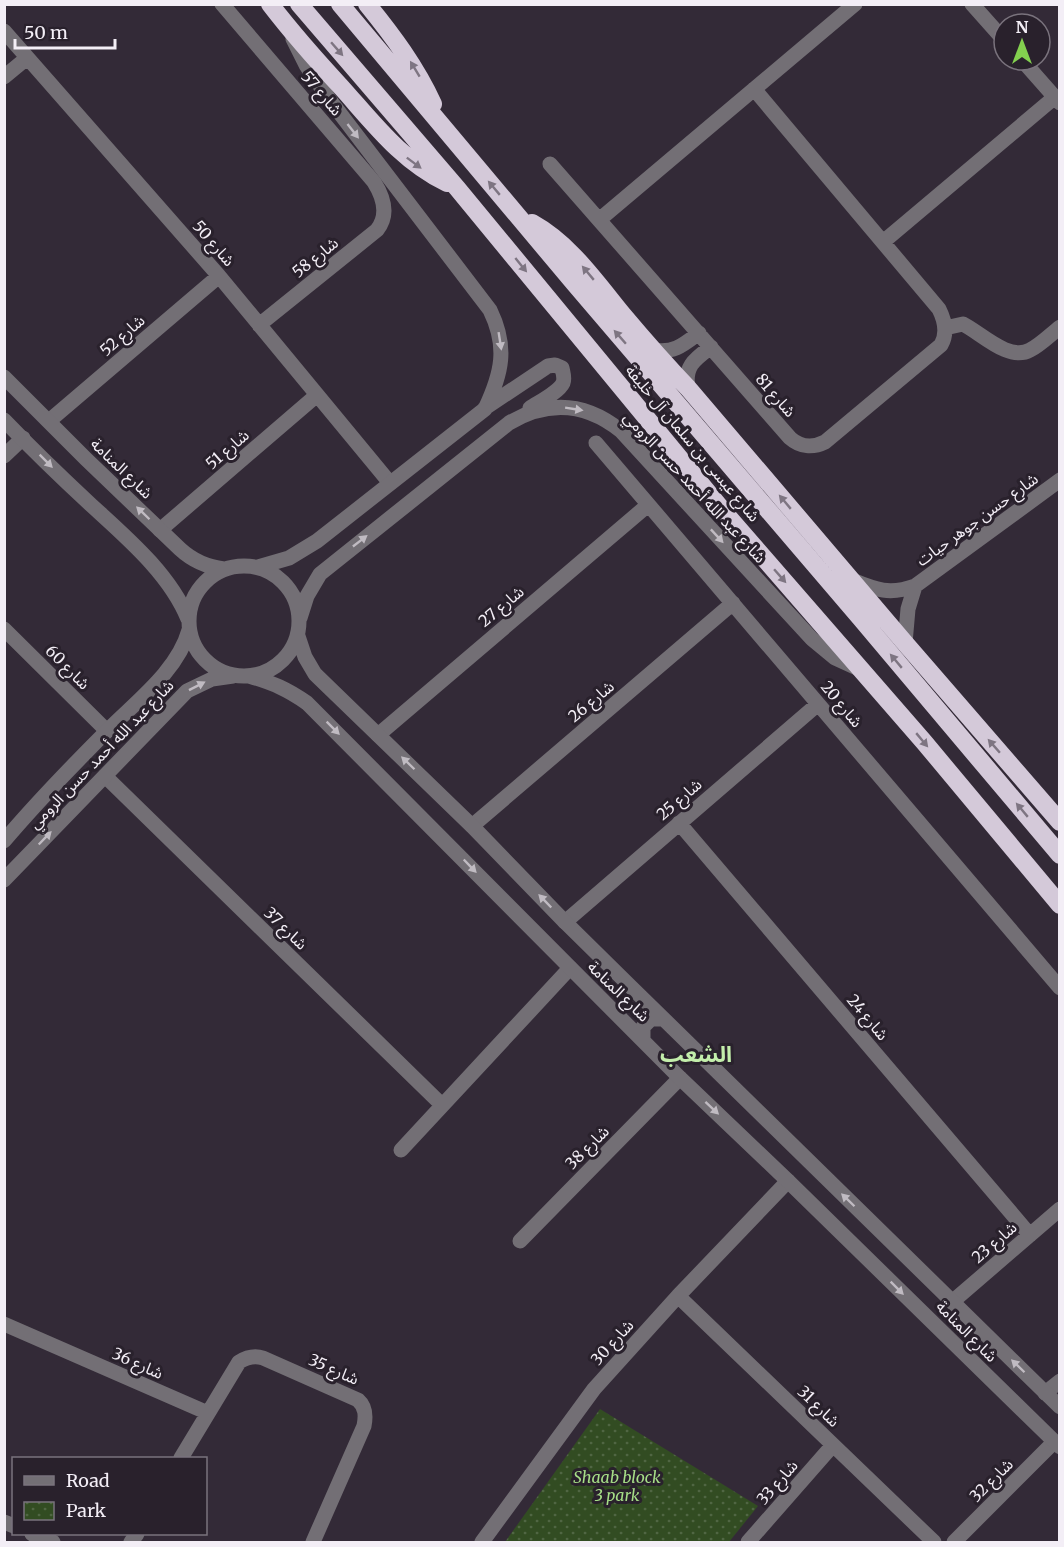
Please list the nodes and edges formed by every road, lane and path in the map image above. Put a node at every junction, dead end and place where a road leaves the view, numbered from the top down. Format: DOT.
graph roads {
  1 [pos="222,4"];
  2 [pos="270,4"];
  3 [pos="298,4"];
  4 [pos="340,4"];
  5 [pos="368,4"];
  6 [pos="855,4"];
  7 [pos="972,4"];
  8 [pos="992,26"];
  9 [pos="289,28"];
  10 [pos="4,31"];
  11 [pos="27,58"];
  12 [pos="1032,72"];
  13 [pos="4,77"];
  14 [pos="754,89"];
  15 [pos="1057,100"];
  16 [pos="440,122"];
  17 [pos="550,164"];
  18 [pos="457,188"];
  19 [pos="385,211"];
  20 [pos="517,215"];
  21 [pos="599,220"];
  22 [pos="883,242"];
  23 [pos="219,276"];
  24 [pos="259,325"];
  25 [pos="1059,327"];
  26 [pos="945,328"];
  27 [pos="699,333"];
  28 [pos="711,347"];
  29 [pos="652,350"];
  30 [pos="4,376"];
  31 [pos="688,388"];
  32 [pos="317,395"];
  33 [pos="485,409"];
  34 [pos="521,416"];
  35 [pos="4,420"];
  36 [pos="49,422"];
  37 [pos="23,438"];
  38 [pos="596,443"];
  39 [pos="4,456"];
  40 [pos="1059,480"];
  41 [pos="390,483"];
  42 [pos="648,505"];
  43 [pos="160,530"];
  44 [pos="317,541"];
  45 [pos="331,565"];
  46 [pos="258,567"];
  47 [pos="224,569"];
  48 [pos="852,580"];
  49 [pos="915,586"];
  50 [pos="733,603"];
  51 [pos="300,618"];
  52 [pos="189,625"];
  53 [pos="4,629"];
  54 [pos="298,636"];
  55 [pos="905,643"];
  56 [pos="862,670"];
  57 [pos="242,676"];
  58 [pos="151,687"];
  59 [pos="329,687"];
  60 [pos="308,703"];
  61 [pos="818,704"];
  62 [pos="171,706"];
  63 [pos="107,730"];
  64 [pos="378,735"];
  65 [pos="105,776"];
  66 [pos="1059,822"];
  67 [pos="679,823"];
  68 [pos="472,826"];
  69 [pos="8,830"];
  70 [pos="1059,855"];
  71 [pos="4,880"];
  72 [pos="1059,905"];
  73 [pos="565,922"];
  74 [pos="570,968"];
  75 [pos="630,986"];
  76 [pos="1059,988"];
  77 [pos="606,1004"];
  78 [pos="663,1019"];
  79 [pos="643,1039"];
  80 [pos="680,1078"];
  81 [pos="442,1105"];
  82 [pos="401,1150"];
  83 [pos="788,1181"];
  84 [pos="1059,1209"];
  85 [pos="868,1219"];
  86 [pos="1030,1234"];
  87 [pos="520,1240"];
  88 [pos="849,1240"];
  89 [pos="900,1251"];
  90 [pos="878,1269"];
  91 [pos="678,1296"];
  92 [pos="952,1302"];
  93 [pos="4,1324"];
  94 [pos="1059,1381"];
  95 [pos="1045,1393"];
  96 [pos="1059,1407"];
  97 [pos="208,1413"];
  98 [pos="833,1445"];
  99 [pos="1057,1445"];
  100 [pos="182,1457"];
  101 [pos="37,1535"];
  102 [pos="53,1542"];
  103 [pos="313,1542"];
  104 [pos="482,1542"];
  105 [pos="748,1542"];
  106 [pos="934,1542"];
  107 [pos="954,1542"];
  1 -- 19 [label="street, شارع 57"];
  2 -- 9 [label="highway"];
  3 -- 18 [label="highway, شارع عيسى بن سلمان آل خليفة, one-way"];
  4 -- 16 [label="highway, شارع عيسى بن سلمان آل خليفة"];
  16 -- 5 [label="highway, one-way"];
  6 -- 14 [label="street"];
  7 -- 8 [label="street"];
  9 -- 18 [label="highway, one-way"];
  9 -- 33 [label="street, one-way"];
  10 -- 11 [label="street, شارع 50"];
  11 -- 13 [label="street"];
  11 -- 23 [label="street, شارع 50"];
  12 -- 15 [label="street"];
  14 -- 21 [label="street"];
  14 -- 22 [label="street"];
  15 -- 22 [label="street"];
  20 -- 16 [label="highway, شارع عيسى بن سلمان آل خليفة, one-way"];
  17 -- 21 [label="street, شارع 81"];
  18 -- 56 [label="highway, شارع عيسى بن سلمان آل خليفة, one-way"];
  19 -- 24 [label="street, شارع 58"];
  29 -- 20 [label="highway, one-way"];
  70 -- 20 [label="highway, شارع عيسى بن سلمان آل خليفة, one-way"];
  21 -- 27 [label="street, شارع 81"];
  22 -- 26 [label="street"];
  23 -- 24 [label="street, شارع 50"];
  23 -- 36 [label="street, شارع 52"];
  24 -- 32 [label="street, شارع 50"];
  25 -- 26 [label="street"];
  26 -- 28 [label="street, شارع 81"];
  27 -- 28 [label="street, شارع 81"];
  27 -- 29 [label="street"];
  28 -- 31 [label="street"];
  29 -- 31 [label="highway"];
  30 -- 36 [label="street, شارع المنامة"];
  48 -- 31 [label="highway, one-way"];
  32 -- 41 [label="street, شارع 50"];
  32 -- 43 [label="street, شارع 51"];
  33 -- 34 [label="street"];
  33 -- 41 [label="street"];
  45 -- 34 [label="street, شارع عبد الله أحمد حسن الرومي, one-way"];
  34 -- 56 [label="street, شارع عبد الله أحمد حسن الرومي, one-way"];
  35 -- 37 [label="street"];
  43 -- 36 [label="street, شارع المنامة, one-way"];
  37 -- 39 [label="street"];
  37 -- 52 [label="street, one-way"];
  38 -- 42 [label="street, شارع 20"];
  40 -- 49 [label="street, شارع حسن جوهر حيات"];
  41 -- 44 [label="street"];
  42 -- 50 [label="street, شارع 20"];
  42 -- 64 [label="street, شارع 27"];
  43 -- 47 [label="street, شارع المنامة"];
  44 -- 45 [label="street"];
  44 -- 46 [label="street"];
  45 -- 51 [label="street, شارع عبد الله أحمد حسن الرومي"];
  46 -- 47 [label="street"];
  46 -- 51 [label="street"];
  47 -- 52 [label="street"];
  48 -- 49 [label="street, شارع حسن جوهر حيات"];
  48 -- 55 [label="highway"];
  49 -- 55 [label="street, شارع حسن جوهر حيات"];
  50 -- 61 [label="street, شارع 20"];
  50 -- 68 [label="street, شارع 26"];
  51 -- 54 [label="street"];
  52 -- 57 [label="street"];
  52 -- 58 [label="street, شارع عبد الله أحمد حسن الرومي"];
  53 -- 63 [label="street, شارع 60"];
  54 -- 57 [label="street"];
  54 -- 59 [label="street, شارع المنامة"];
  66 -- 55 [label="highway, one-way"];
  56 -- 72 [label="highway, شارع عيسى بن سلمان آل خليفة, one-way"];
  57 -- 60 [label="street, شارع المنامة"];
  62 -- 57 [label="street, شارع عبد الله أحمد حسن الرومي, one-way"];
  58 -- 62 [label="street"];
  58 -- 63 [label="street, شارع عبد الله أحمد حسن الرومي"];
  59 -- 60 [label="street"];
  59 -- 64 [label="street, شارع المنامة"];
  60 -- 74 [label="street, شارع المنامة, one-way"];
  61 -- 67 [label="street, شارع 25"];
  61 -- 76 [label="street, شارع 20"];
  62 -- 65 [label="street, شارع عبد الله أحمد حسن الرومي"];
  63 -- 69 [label="street, شارع عبد الله أحمد حسن الرومي"];
  68 -- 64 [label="street, شارع المنامة, one-way"];
  71 -- 65 [label="street, شارع عبد الله أحمد حسن الرومي, one-way"];
  65 -- 81 [label="street, شارع 37"];
  67 -- 73 [label="street, شارع 25"];
  67 -- 86 [label="street, شارع 24"];
  73 -- 68 [label="street, شارع المنامة, one-way"];
  73 -- 75 [label="street, شارع المنامة"];
  74 -- 77 [label="street, شارع المنامة"];
  74 -- 81 [label="street"];
  75 -- 77 [label="street"];
  75 -- 78 [label="street, شارع المنامة"];
  77 -- 79 [label="street, شارع المنامة"];
  78 -- 79 [label="street"];
  85 -- 78 [label="street, شارع المنامة, one-way"];
  79 -- 80 [label="street, شارع المنامة"];
  80 -- 83 [label="street, شارع المنامة, one-way"];
  80 -- 87 [label="street, شارع 38"];
  81 -- 82 [label="street"];
  83 -- 88 [label="street, شارع المنامة"];
  83 -- 91 [label="street, شارع 30"];
  84 -- 86 [label="street, شارع 23"];
  85 -- 88 [label="street"];
  85 -- 89 [label="street, شارع المنامة"];
  86 -- 92 [label="street, شارع 23"];
  88 -- 90 [label="street, شارع المنامة"];
  89 -- 90 [label="street"];
  89 -- 92 [label="street, شارع المنامة"];
  90 -- 99 [label="street, شارع المنامة, one-way"];
  91 -- 98 [label="street, شارع 31"];
  91 -- 104 [label="street, شارع 30"];
  95 -- 92 [label="street, شارع المنامة, one-way"];
  93 -- 97 [label="street, شارع 36"];
  94 -- 95 [label="street"];
  95 -- 96 [label="street, شارع المنامة"];
  97 -- 100 [label="street"];
  97 -- 103 [label="street, شارع 35"];
  98 -- 105 [label="street, شارع 33"];
  98 -- 106 [label="street, شارع 31"];
  99 -- 107 [label="street, شارع 32"];
  101 -- 102 [label="street"];
}
